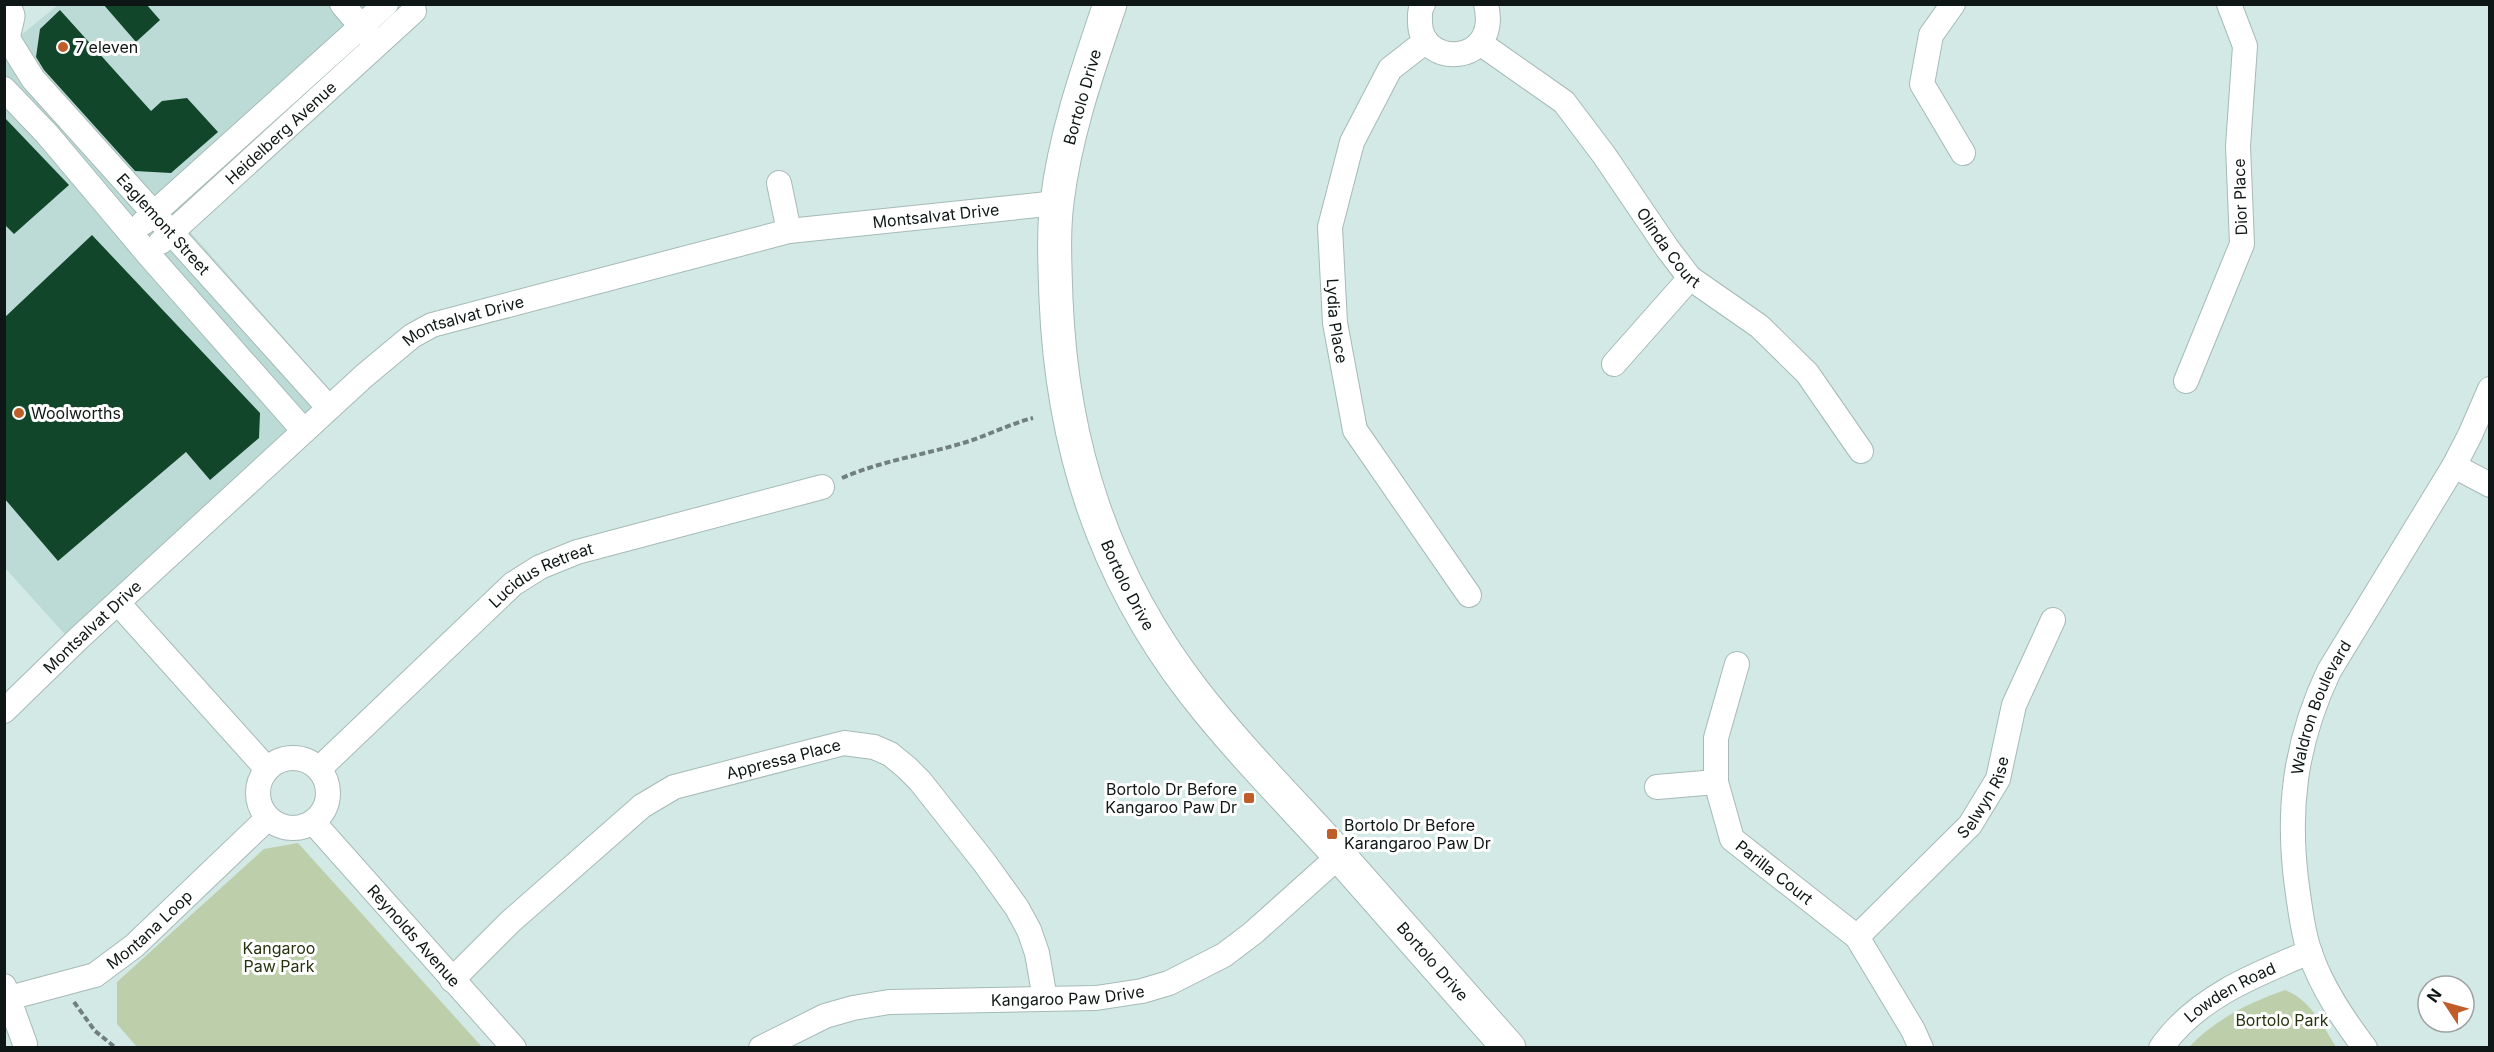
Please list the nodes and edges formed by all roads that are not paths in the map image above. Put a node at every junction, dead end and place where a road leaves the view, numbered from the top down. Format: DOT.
graph roads {
  1 [pos="342,4"];
  2 [pos="386,4"];
  3 [pos="1089,4"];
  4 [pos="1110,4"];
  5 [pos="1423,4"];
  6 [pos="1486,4"];
  7 [pos="1953,4"];
  8 [pos="2229,4"];
  9 [pos="414,11"];
  10 [pos="8,19"];
  11 [pos="369,35"];
  12 [pos="1426,41"];
  13 [pos="1480,43"];
  14 [pos="4,90"];
  15 [pos="1963,153"];
  16 [pos="779,183"];
  17 [pos="1047,203"];
  18 [pos="155,212"];
  19 [pos="789,231"];
  20 [pos="171,232"];
  21 [pos="133,233"];
  22 [pos="148,254"];
  23 [pos="1690,278"];
  24 [pos="1614,364"];
  25 [pos="2186,381"];
  26 [pos="2490,389"];
  27 [pos="329,408"];
  28 [pos="304,431"];
  29 [pos="1861,451"];
  30 [pos="2454,466"];
  31 [pos="2490,484"];
  32 [pos="822,488"];
  33 [pos="1469,595"];
  34 [pos="118,603"];
  35 [pos="2054,620"];
  36 [pos="1737,664"];
  37 [pos="4,711"];
  38 [pos="267,769"];
  39 [pos="319,769"];
  40 [pos="1716,782"];
  41 [pos="1656,787"];
  42 [pos="268,818"];
  43 [pos="313,822"];
  44 [pos="1332,863"];
  45 [pos="1857,937"];
  46 [pos="2310,952"];
  47 [pos="452,980"];
  48 [pos="7,992"];
  49 [pos="1045,999"];
  50 [pos="25,1044"];
  51 [pos="514,1047"];
  52 [pos="761,1047"];
  53 [pos="1483,1047"];
  54 [pos="1509,1047"];
  55 [pos="1921,1047"];
  56 [pos="2161,1047"];
  57 [pos="2365,1047"];
  1 -- 11 [label="street"];
  2 -- 11 [label="street, Heidelberg Avenue"];
  3 -- 17 [label="street, Bortolo Drive"];
  4 -- 17 [label="street, Bortolo Drive"];
  5 -- 12 [label="street"];
  6 -- 13 [label="street"];
  7 -- 15 [label="street"];
  8 -- 25 [label="street, Dior Place"];
  9 -- 11 [label="street, Heidelberg Avenue"];
  10 -- 18 [label="street, Eaglemont Street"];
  11 -- 18 [label="street, Heidelberg Avenue"];
  11 -- 20 [label="street, Heidelberg Avenue"];
  12 -- 13 [label="street"];
  12 -- 33 [label="street, Lydia Place"];
  13 -- 23 [label="street, Olinda Court"];
  14 -- 21 [label="street, Eaglemont Street"];
  16 -- 19 [label="street"];
  17 -- 19 [label="street, Montsalvat Drive"];
  17 -- 44 [label="street, Bortolo Drive"];
  18 -- 20 [label="street, Eaglemont Street"];
  18 -- 21 [label="street, Heidelberg Avenue"];
  19 -- 27 [label="street, Montsalvat Drive"];
  20 -- 22 [label="street, Heidelberg Avenue"];
  20 -- 27 [label="street, Eaglemont Street"];
  21 -- 22 [label="street, Eaglemont Street"];
  22 -- 28 [label="street, Eaglemont Street"];
  23 -- 24 [label="street"];
  23 -- 29 [label="street, Olinda Court"];
  26 -- 30 [label="street, Waldron Boulevard"];
  27 -- 28 [label="street, Montsalvat Drive"];
  28 -- 34 [label="street, Montsalvat Drive"];
  30 -- 31 [label="street"];
  30 -- 46 [label="street, Waldron Boulevard"];
  32 -- 39 [label="street, Lucidus Retreat"];
  34 -- 37 [label="street, Montsalvat Drive"];
  34 -- 38 [label="street"];
  35 -- 45 [label="street, Selwyn Rise"];
  36 -- 40 [label="street, Parilla Court"];
  38 -- 39 [label="street"];
  38 -- 42 [label="street"];
  39 -- 43 [label="street"];
  40 -- 41 [label="street"];
  40 -- 45 [label="street, Parilla Court"];
  42 -- 43 [label="street"];
  42 -- 48 [label="street, Montana Loop"];
  43 -- 47 [label="street, Reynolds Avenue"];
  44 -- 49 [label="street, Kangaroo Paw Drive"];
  44 -- 53 [label="street, Bortolo Drive"];
  44 -- 54 [label="street, Bortolo Drive"];
  45 -- 55 [label="street, Parilla Court"];
  46 -- 56 [label="street, Lowden Road"];
  46 -- 57 [label="street, Waldron Boulevard"];
  47 -- 49 [label="street, Appressa Place"];
  47 -- 51 [label="street, Reynolds Avenue"];
  48 -- 50 [label="street"];
  49 -- 52 [label="street, Kangaroo Paw Drive"];
}
